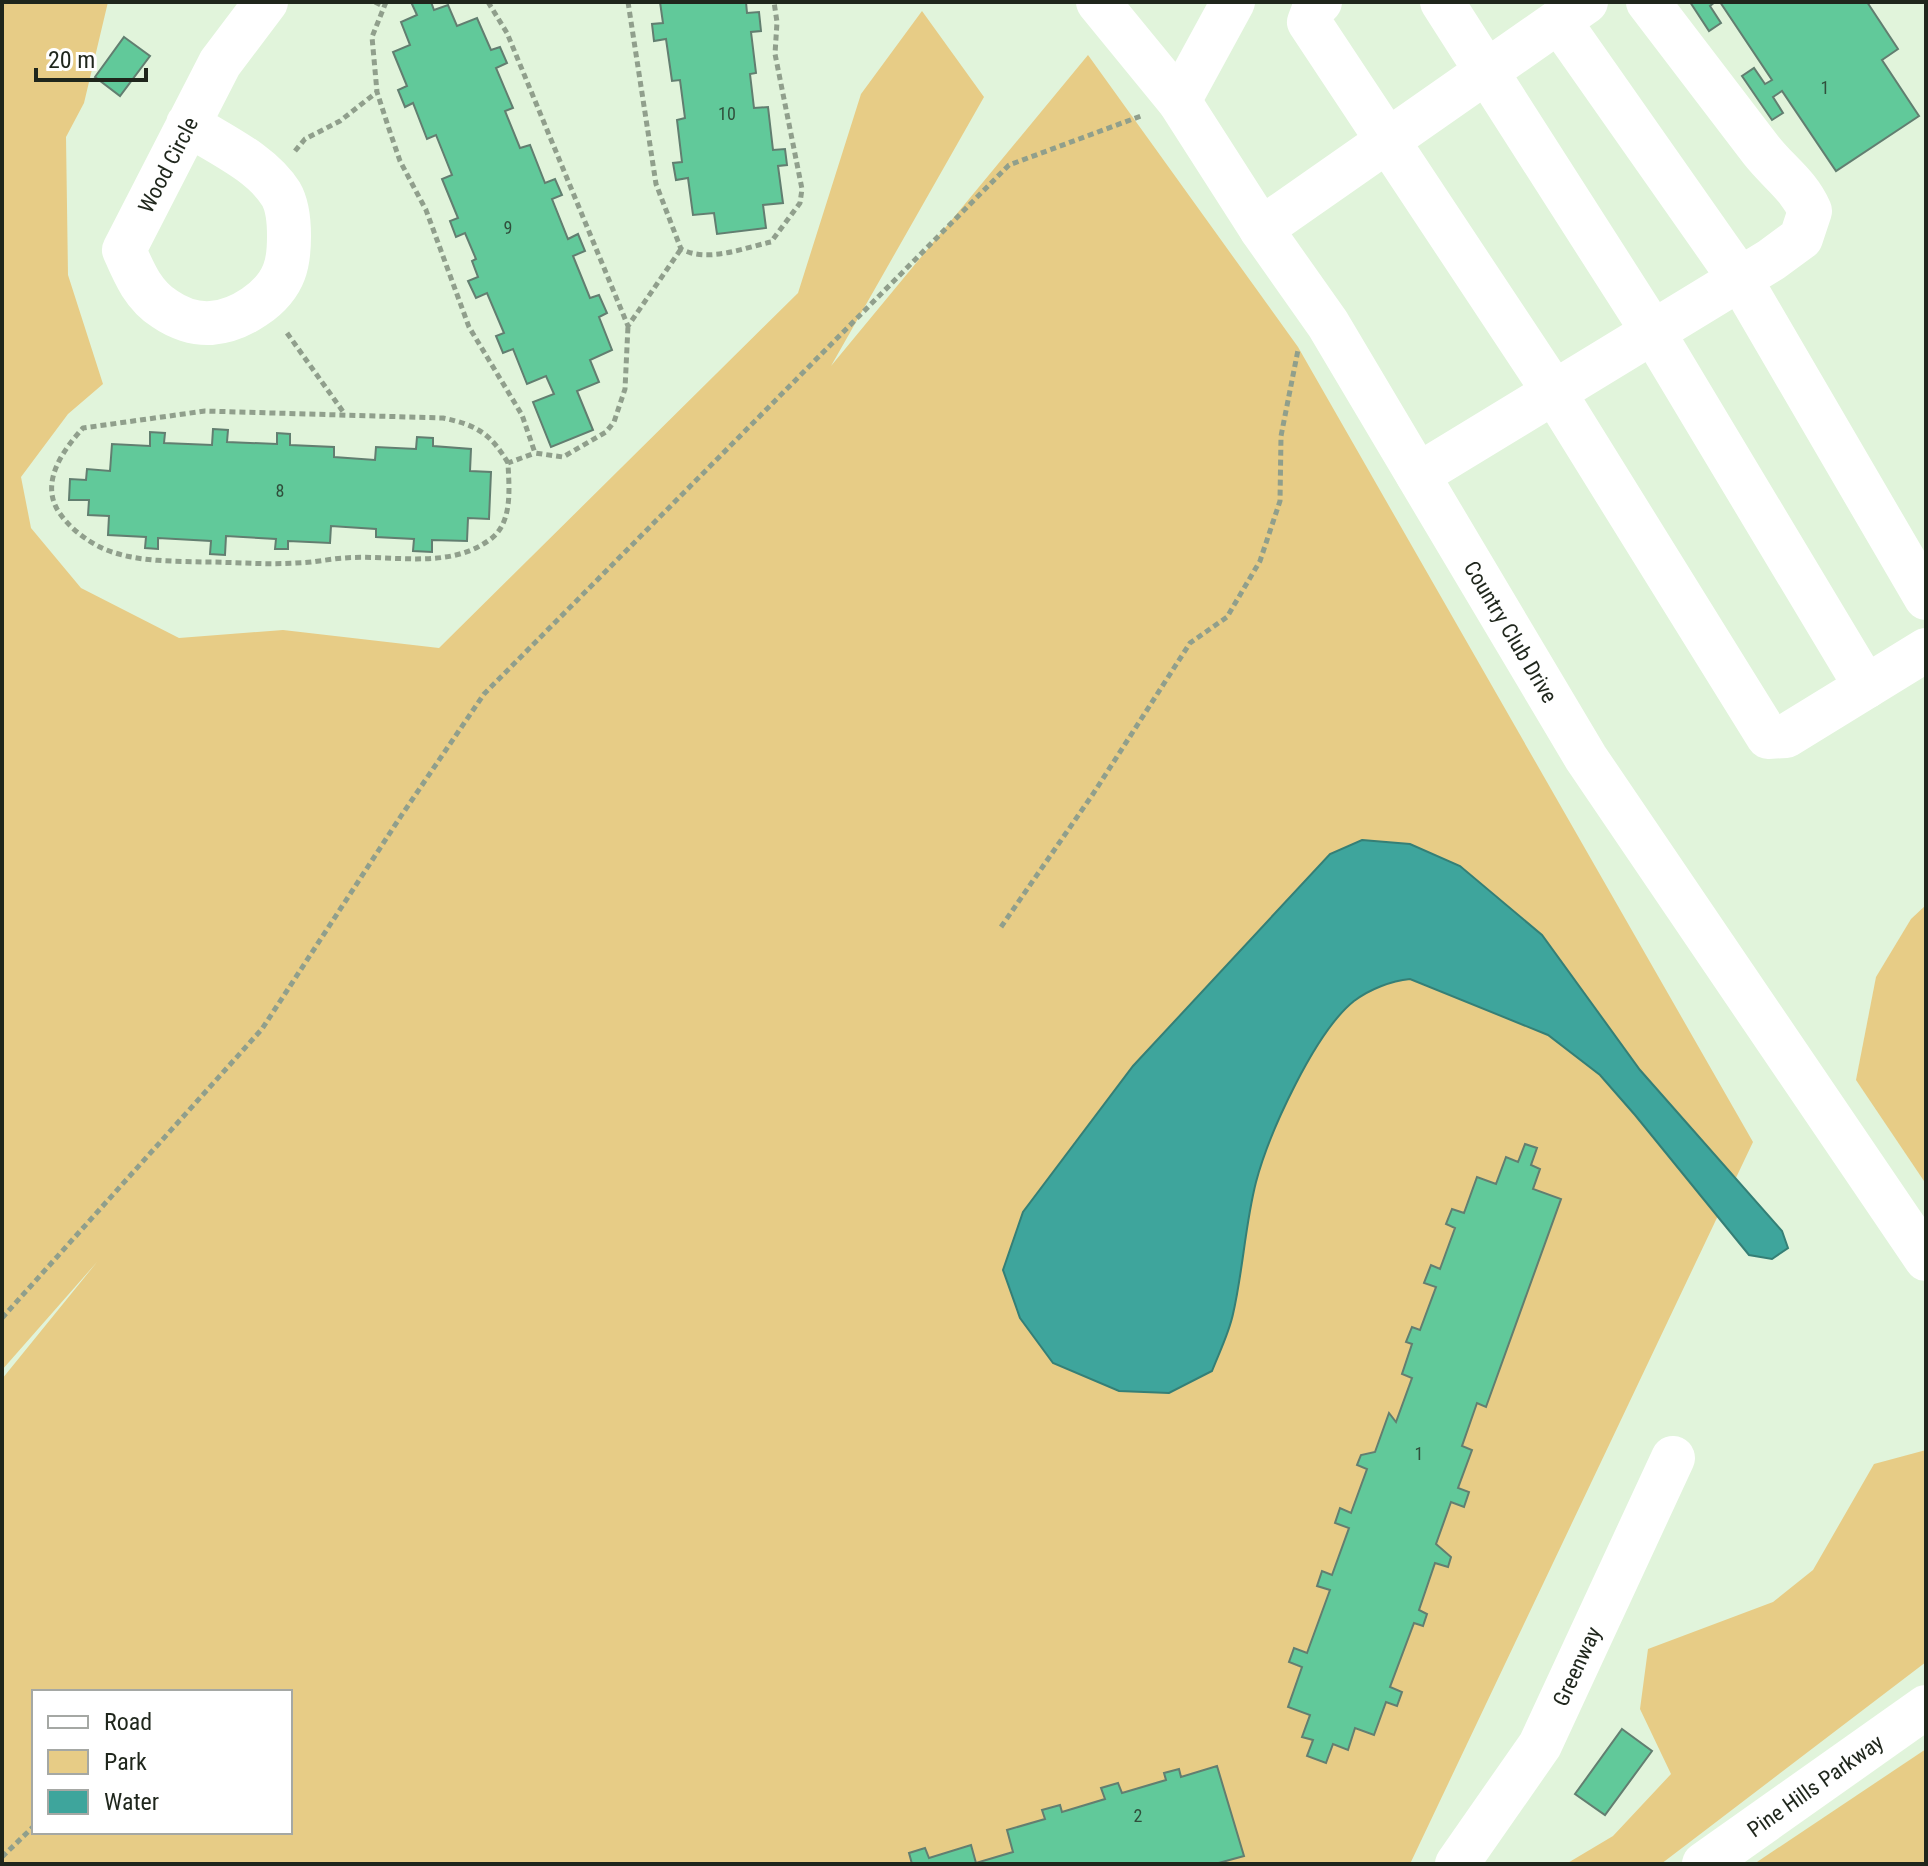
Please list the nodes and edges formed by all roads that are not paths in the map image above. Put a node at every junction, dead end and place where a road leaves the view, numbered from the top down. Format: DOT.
graph roads {
  1 [pos="266,2"];
  2 [pos="1098,2"];
  3 [pos="1233,2"];
  4 [pos="1320,2"];
  5 [pos="1442,2"];
  6 [pos="1648,2"];
  7 [pos="1573,11"];
  8 [pos="1488,71"];
  9 [pos="1179,101"];
  10 [pos="188,124"];
  11 [pos="1387,141"];
  12 [pos="1261,229"];
  13 [pos="1740,279"];
  14 [pos="1653,332"];
  15 [pos="1554,392"];
  16 [pos="1418,475"];
  17 [pos="1926,598"];
  18 [pos="1926,650"];
  19 [pos="1866,687"];
  20 [pos="1926,1259"];
  21 [pos="1673,1458"];
  22 [pos="1926,1707"];
  23 [pos="1457,1864"];
  24 [pos="1704,1864"];
  1 -- 10 [label="street, Wood Circle"];
  2 -- 9 [label="street, Country Club Drive"];
  3 -- 9 [label="street"];
  4 -- 11 [label="street"];
  5 -- 8 [label="street"];
  6 -- 13 [label="street"];
  7 -- 8 [label="street"];
  7 -- 13 [label="street"];
  8 -- 11 [label="street"];
  8 -- 14 [label="street"];
  9 -- 12 [label="street, Country Club Drive"];
  10 -- 10 [label="street, Wood Circle"];
  11 -- 12 [label="street"];
  11 -- 15 [label="street"];
  12 -- 16 [label="street, Country Club Drive"];
  13 -- 14 [label="street"];
  13 -- 17 [label="street"];
  14 -- 15 [label="street"];
  14 -- 19 [label="street"];
  15 -- 16 [label="street"];
  15 -- 19 [label="street"];
  16 -- 20 [label="street, Country Club Drive"];
  18 -- 19 [label="street"];
  21 -- 23 [label="street, Greenway"];
  22 -- 24 [label="street, Pine Hills Parkway"];
}
